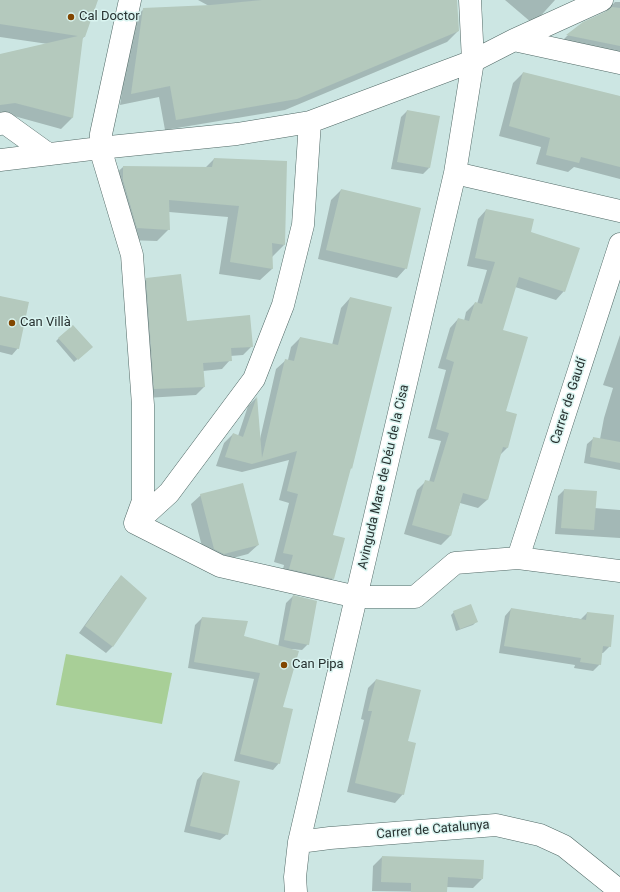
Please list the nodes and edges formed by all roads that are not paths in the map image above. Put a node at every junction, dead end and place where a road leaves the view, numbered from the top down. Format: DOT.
graph roads {
  1 [pos="130,0"];
  2 [pos="470,0"];
  3 [pos="602,0"];
  4 [pos="514,40"];
  5 [pos="472,61"];
  6 [pos="620,63"];
  7 [pos="310,122"];
  8 [pos="0,124"];
  9 [pos="100,148"];
  10 [pos="48,154"];
  11 [pos="0,160"];
  12 [pos="454,173"];
  13 [pos="620,211"];
  14 [pos="620,244"];
  15 [pos="135,523"];
  16 [pos="518,558"];
  17 [pos="620,570"];
  18 [pos="357,597"];
  19 [pos="299,842"];
  20 [pos="620,891"];
  21 [pos="296,892"];
  1 -- 9 [label="street"];
  2 -- 5 [label="street, Avinguda Mare de Déu de la Cisa"];
  3 -- 4 [label="street"];
  4 -- 5 [label="street"];
  4 -- 6 [label="street"];
  5 -- 7 [label="street"];
  5 -- 12 [label="street, Avinguda Mare de Déu de la Cisa"];
  7 -- 9 [label="street"];
  7 -- 15 [label="street"];
  8 -- 10 [label="street"];
  9 -- 10 [label="street"];
  9 -- 15 [label="street"];
  10 -- 11 [label="street"];
  12 -- 13 [label="street"];
  12 -- 18 [label="street, Avinguda Mare de Déu de la Cisa"];
  14 -- 16 [label="street, Carrer de Gaudí"];
  15 -- 18 [label="street"];
  16 -- 17 [label="street"];
  16 -- 18 [label="street"];
  18 -- 19 [label="street, Avinguda Mare de Déu de la Cisa"];
  19 -- 20 [label="street, Carrer de Catalunya"];
  19 -- 21 [label="street, Avinguda Mare de Déu de la Cisa"];
}
